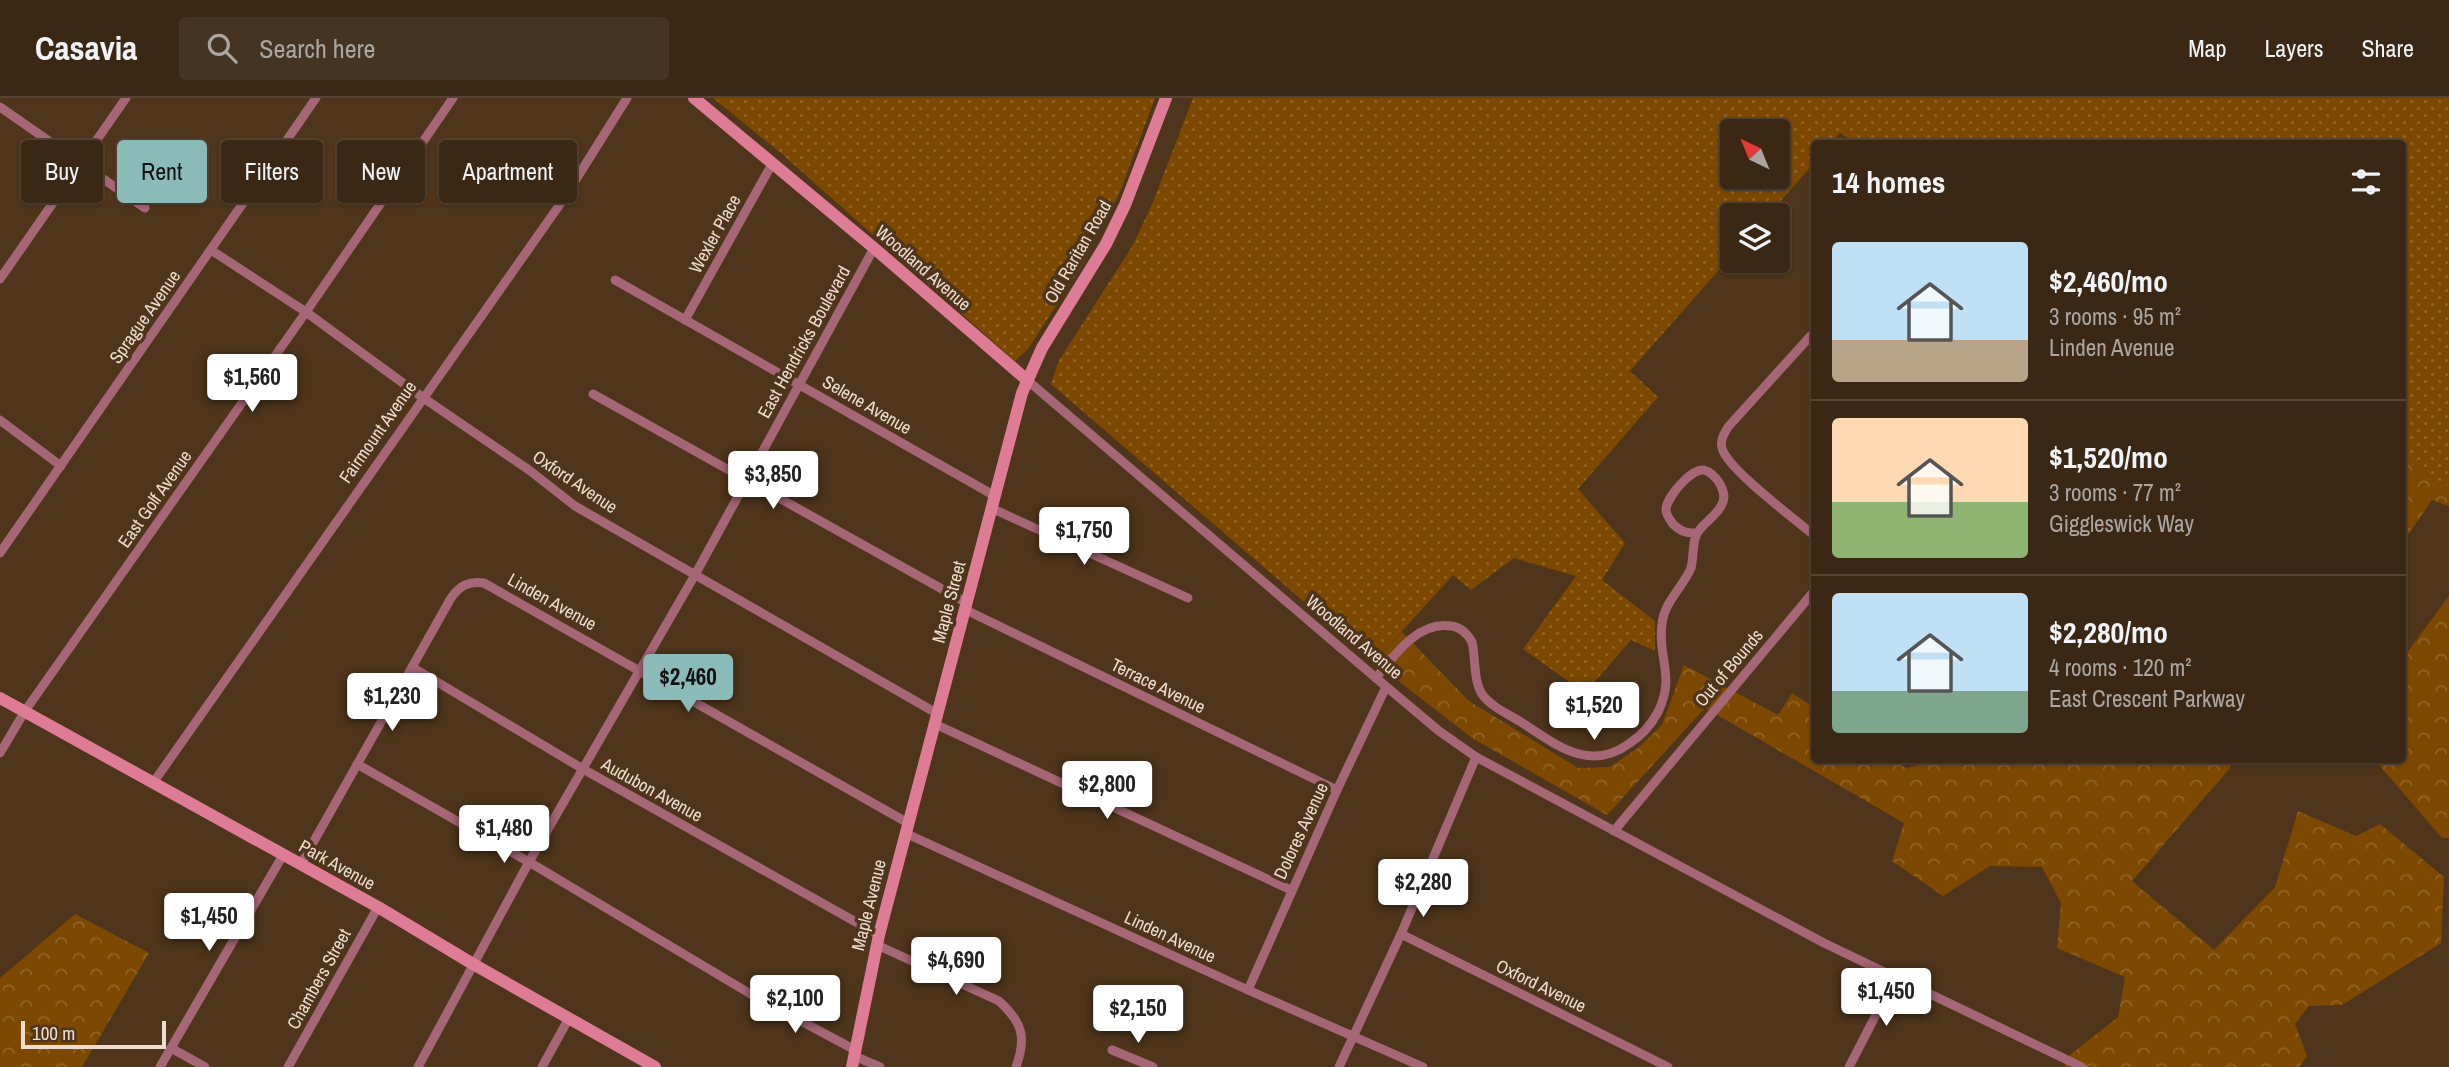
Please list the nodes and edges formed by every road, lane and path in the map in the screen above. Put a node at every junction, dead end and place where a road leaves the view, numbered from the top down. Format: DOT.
graph roads {
  1 [pos="126,98"];
  2 [pos="316,98"];
  3 [pos="453,98"];
  4 [pos="627,98"];
  5 [pos="694,98"];
  6 [pos="1166,98"];
  7 [pos="0,107"];
  8 [pos="48,140"];
  9 [pos="98,140"];
  10 [pos="772,163"];
  11 [pos="103,178"];
  12 [pos="52,203"];
  13 [pos="145,208"];
  14 [pos="874,248"];
  15 [pos="211,250"];
  16 [pos="4,267"];
  17 [pos="0,279"];
  18 [pos="615,280"];
  19 [pos="306,312"];
  20 [pos="685,320"];
  21 [pos="1811,335"];
  22 [pos="1027,380"];
  23 [pos="798,384"];
  24 [pos="593,394"];
  25 [pos="422,397"];
  26 [pos="0,420"];
  27 [pos="61,466"];
  28 [pos="748,480"];
  29 [pos="993,502"];
  30 [pos="1697,533"];
  31 [pos="1811,533"];
  32 [pos="0,553"];
  33 [pos="696,573"];
  34 [pos="1811,595"];
  35 [pos="1188,598"];
  36 [pos="966,607"];
  37 [pos="412,667"];
  38 [pos="640,669"];
  39 [pos="1376,678"];
  40 [pos="1386,687"];
  41 [pos="0,698"];
  42 [pos="25,711"];
  43 [pos="936,719"];
  44 [pos="0,753"];
  45 [pos="1476,757"];
  46 [pos="357,764"];
  47 [pos="583,769"];
  48 [pos="153,783"];
  49 [pos="1337,790"];
  50 [pos="907,828"];
  51 [pos="1614,831"];
  52 [pos="283,855"];
  53 [pos="529,862"];
  54 [pos="301,864"];
  55 [pos="1291,890"];
  56 [pos="378,907"];
  57 [pos="1401,934"];
  58 [pos="878,940"];
  59 [pos="472,964"];
  60 [pos="1896,976"];
  61 [pos="1248,990"];
  62 [pos="569,1017"];
  63 [pos="1354,1035"];
  64 [pos="171,1048"];
  65 [pos="1112,1050"];
  66 [pos="854,1058"];
  67 [pos="160,1067"];
  68 [pos="205,1067"];
  69 [pos="288,1067"];
  70 [pos="418,1067"];
  71 [pos="542,1067"];
  72 [pos="655,1067"];
  73 [pos="880,1067"];
  74 [pos="1016,1067"];
  75 [pos="1153,1067"];
  76 [pos="1339,1067"];
  77 [pos="1423,1067"];
  78 [pos="1668,1067"];
  79 [pos="1849,1067"];
  80 [pos="2082,1067"];
  1 -- 9 [label="street"];
  2 -- 15 [label="street, Sprague Avenue"];
  3 -- 19 [label="street, East Golf Avenue"];
  4 -- 25 [label="street, Fairmount Avenue"];
  5 -- 10 [label="main road, Woodland Avenue"];
  6 -- 22 [label="main road, Old Raritan Road"];
  7 -- 8 [label="street"];
  10 -- 14 [label="main road, Woodland Avenue"];
  10 -- 20 [label="street, Wexler Place"];
  11 -- 13 [label="street"];
  12 -- 16 [label="street"];
  14 -- 22 [label="main road, Woodland Avenue"];
  14 -- 23 [label="street, East Hendricks Boulevard"];
  15 -- 19 [label="street, Oxford Avenue"];
  15 -- 27 [label="street, Sprague Avenue"];
  16 -- 17 [label="street"];
  18 -- 20 [label="street, Selene Avenue"];
  19 -- 25 [label="street, Oxford Avenue"];
  19 -- 42 [label="street, East Golf Avenue"];
  20 -- 23 [label="street, Selene Avenue"];
  21 -- 31 [label="street"];
  22 -- 29 [label="main road, Maple Street"];
  22 -- 39 [label="street, Woodland Avenue"];
  23 -- 28 [label="street, East Hendricks Boulevard"];
  23 -- 29 [label="street, Selene Avenue"];
  24 -- 28 [label="street, Terrace Avenue"];
  25 -- 33 [label="street, Oxford Avenue"];
  25 -- 48 [label="street, Fairmount Avenue"];
  26 -- 27 [label="street"];
  27 -- 32 [label="street, Sprague Avenue"];
  28 -- 33 [label="street, East Hendricks Boulevard"];
  28 -- 36 [label="street, Terrace Avenue"];
  29 -- 35 [label="street, Selene Avenue"];
  29 -- 36 [label="main road, Maple Street"];
  30 -- 30 [label="street"];
  30 -- 39 [label="street"];
  33 -- 38 [label="street, East Hendricks Boulevard"];
  33 -- 43 [label="street, Oxford Avenue"];
  34 -- 51 [label="street, Out of Bounds"];
  36 -- 43 [label="main road, Maple Street"];
  36 -- 49 [label="street, Terrace Avenue"];
  37 -- 38 [label="street, Linden Avenue"];
  37 -- 46 [label="street"];
  37 -- 47 [label="street, Audubon Avenue"];
  38 -- 47 [label="street, East Hendricks Boulevard"];
  38 -- 50 [label="street, Linden Avenue"];
  39 -- 40 [label="street, Woodland Avenue"];
  40 -- 45 [label="street, Woodland Avenue"];
  40 -- 49 [label="street, Dolores Avenue"];
  41 -- 42 [label="main road, Park Avenue"];
  42 -- 44 [label="street, East Golf Avenue"];
  42 -- 48 [label="main road, Park Avenue"];
  43 -- 50 [label="main road, Maple Street"];
  43 -- 55 [label="street, Oxford Avenue"];
  45 -- 51 [label="street, Woodland Avenue"];
  45 -- 57 [label="street"];
  46 -- 53 [label="street"];
  46 -- 54 [label="street"];
  47 -- 53 [label="street, East Hendricks Boulevard"];
  47 -- 58 [label="street, Audubon Avenue"];
  48 -- 52 [label="main road, Park Avenue"];
  49 -- 55 [label="street, Dolores Avenue"];
  50 -- 58 [label="main road, Maple Avenue"];
  50 -- 61 [label="street, Linden Avenue"];
  51 -- 60 [label="street, Woodland Avenue"];
  52 -- 54 [label="main road, Park Avenue"];
  52 -- 64 [label="street"];
  53 -- 59 [label="street, East Hendricks Boulevard"];
  53 -- 66 [label="street"];
  54 -- 56 [label="main road, Park Avenue"];
  55 -- 61 [label="street, Dolores Avenue"];
  56 -- 59 [label="main road, Park Avenue"];
  56 -- 69 [label="street, Chambers Street"];
  57 -- 63 [label="street"];
  57 -- 78 [label="street, Oxford Avenue"];
  58 -- 66 [label="main road, Maple Avenue"];
  58 -- 74 [label="street, Audubon Avenue"];
  59 -- 62 [label="main road, Park Avenue"];
  59 -- 70 [label="street, East Hendricks Boulevard"];
  60 -- 79 [label="street"];
  60 -- 80 [label="street, Woodland Avenue"];
  61 -- 63 [label="street, Linden Avenue"];
  62 -- 71 [label="street"];
  62 -- 72 [label="main road, Park Avenue"];
  63 -- 76 [label="street"];
  63 -- 77 [label="street, Linden Avenue"];
  64 -- 67 [label="street"];
  64 -- 68 [label="street"];
  65 -- 75 [label="street"];
  66 -- 73 [label="street"];
}
